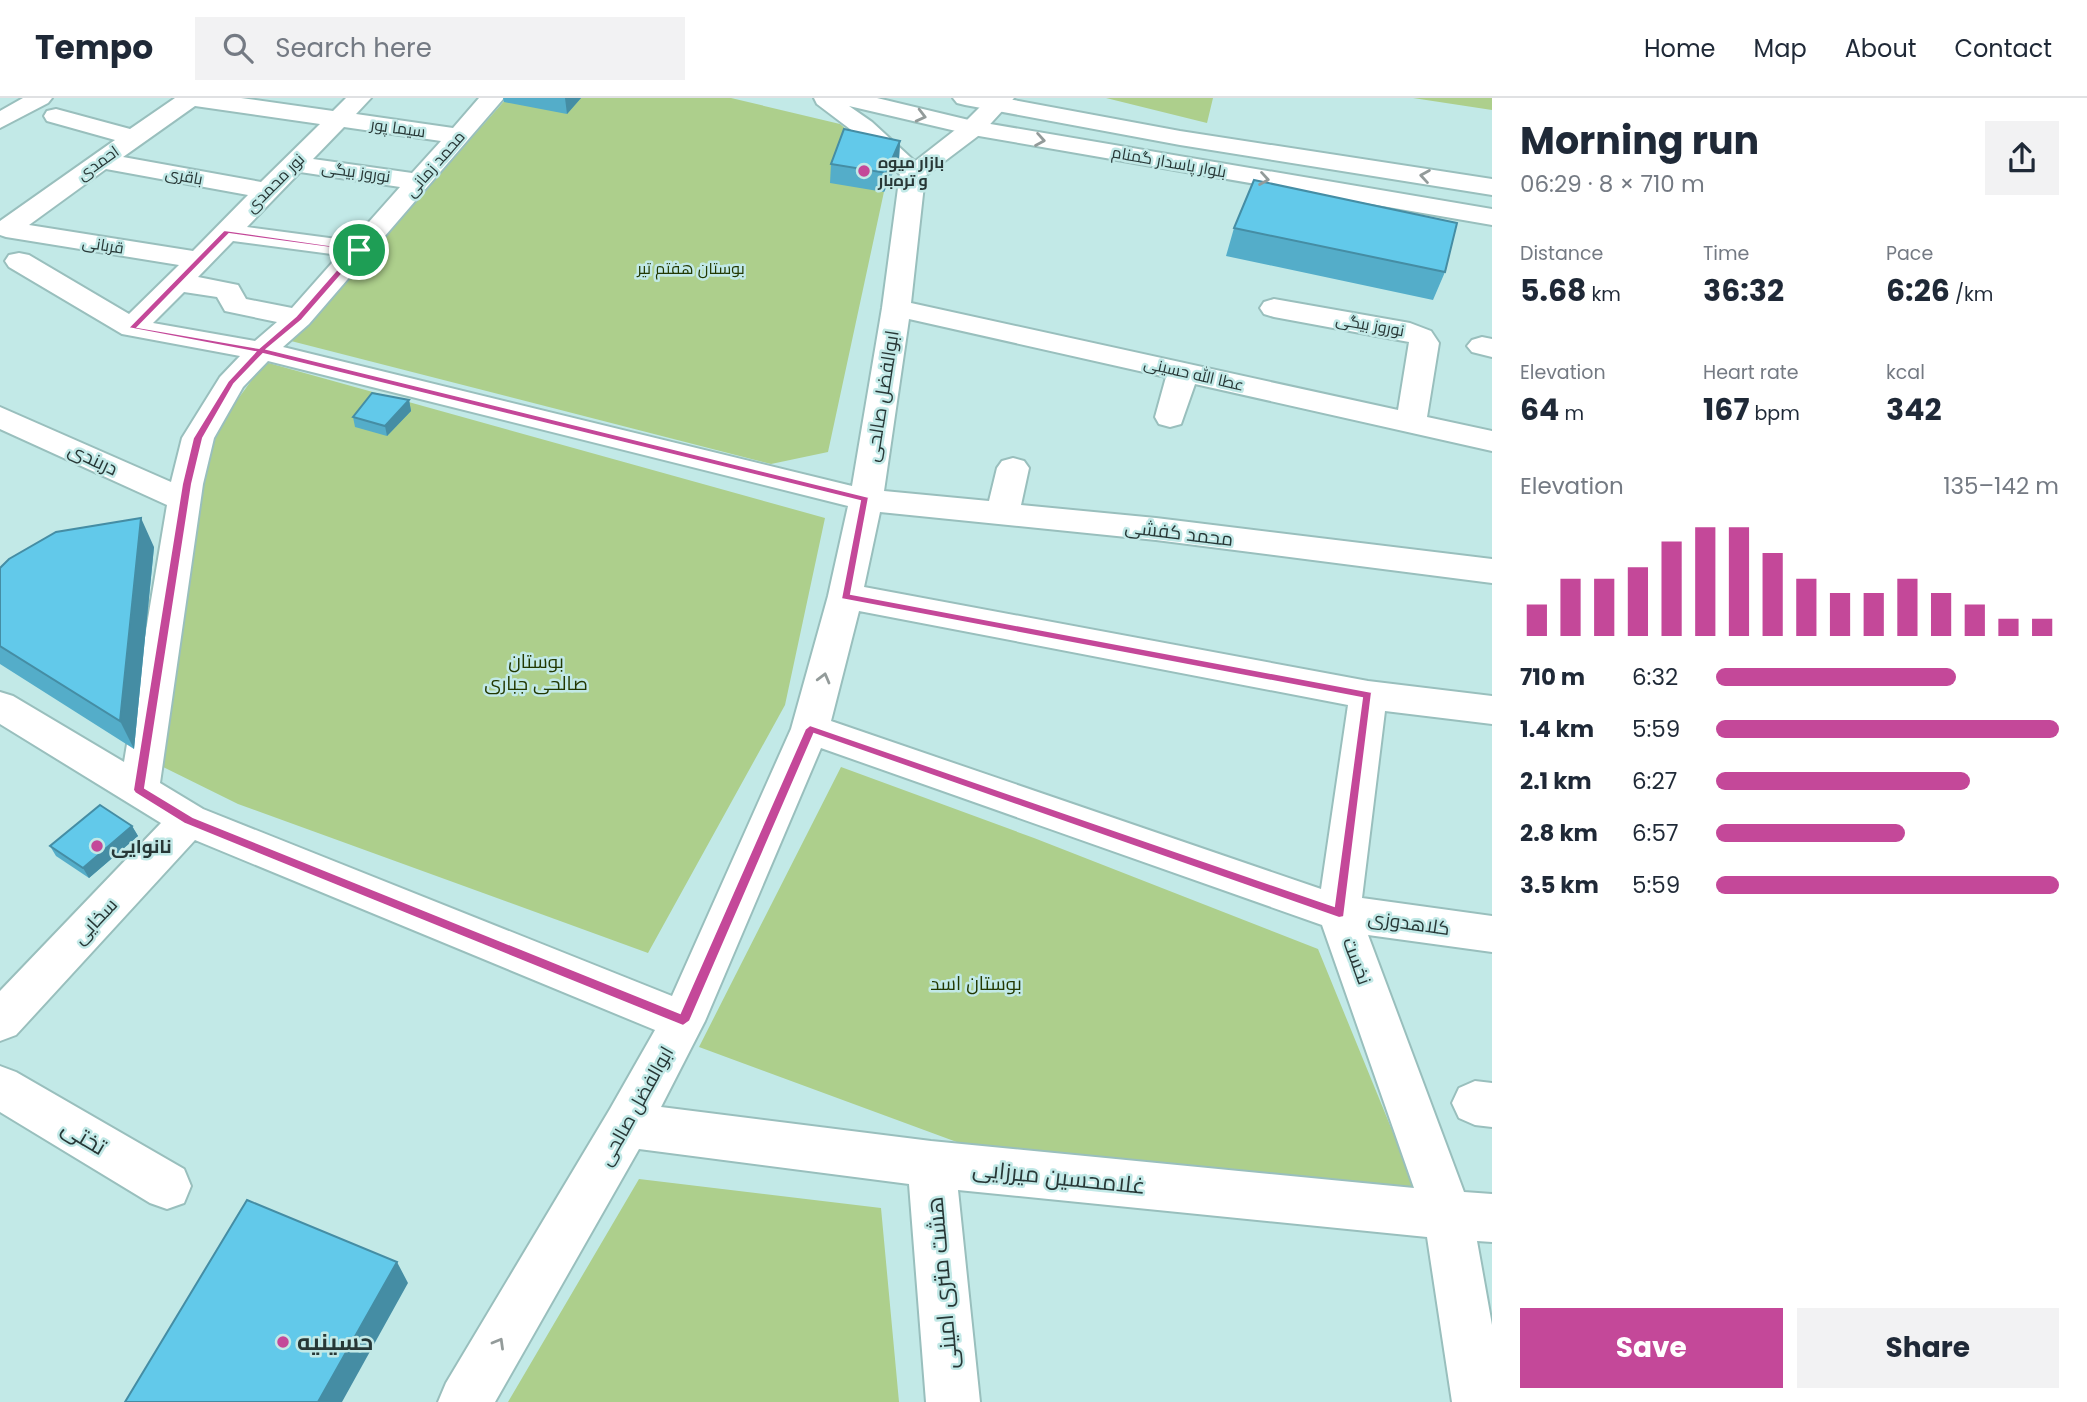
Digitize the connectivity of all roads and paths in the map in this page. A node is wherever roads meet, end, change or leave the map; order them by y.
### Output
1 (190, 98) edge
2 (359, 98) edge
3 (492, 98) edge
4 (823, 98) edge
5 (965, 98) edge
6 (1084, 98) edge
7 (867, 100) edge
8 (999, 101) edge
9 (48, 107) edge
10 (263, 109) junction
11 (337, 120) junction
12 (0, 121) edge
13 (237, 128) dead end
14 (973, 128) junction
15 (459, 136) junction
16 (134, 138) junction
17 (1180, 138) junction
18 (102, 160) junction
19 (294, 164) junction
20 (1205, 169) junction
21 (913, 173) junction
22 (418, 182) junction
23 (1492, 187) edge
24 (267, 191) junction
25 (1492, 217) edge
26 (3, 228) edge
27 (227, 232) junction
28 (359, 250) junction
29 (199, 260) junction
30 (9, 266) edge
31 (177, 282) junction
32 (896, 308) junction
33 (1274, 308) dead end
34 (299, 318) junction
35 (132, 328) junction
36 (261, 351) junction
37 (1182, 372) junction
38 (0, 417) edge
39 (1170, 417) dead end
40 (1411, 423) junction
41 (1492, 441) edge
42 (1013, 468) dead end
43 (866, 500) junction
44 (186, 501) junction
45 (1002, 514) junction
46 (1492, 571) edge
47 (845, 596) junction
48 (1368, 695) junction
49 (0, 706) edge
50 (1492, 710) edge
51 (810, 729) junction
52 (139, 790) junction
53 (189, 820) junction
54 (1339, 913) junction
55 (1492, 934) edge
56 (0, 1021) edge
57 (683, 1021) junction
58 (0, 1087) edge
59 (627, 1125) junction
60 (931, 1164) junction
61 (167, 1186) dead end
62 (1470, 1217) edge
63 (465, 1402) edge
64 (953, 1402) edge
65 (1479, 1402) edge

1 - 10 street, سیما پور
1 - 16 street, احمدی
2 - 11 street, نور محمدی
3 - 15 street, محمد زمانی
4 - 21 street
5 - 8 street, بلوار پاسدار گمنام
6 - 17 street
7 -> 14 street, بلوار پاسدار گمنام
8 - 14 street
8 - 17 street, بلوار پاسدار گمنام
9 - 12 street
9 - 16 street
10 - 11 street, سیما پور
10 - 13 street
11 - 15 street, سیما پور
11 - 19 street, نور محمدی
14 -> 20 street, بلوار پاسدار گمنام
14 - 21 street
15 - 22 street, محمد زمانی
16 - 18 street, احمدی
17 - 20 street
23 -> 17 street, بلوار پاسدار گمنام
18 - 24 street, باقری
18 - 26 street, احمدی
19 - 22 street, نوروز بیگی
19 - 24 street, نور محمدی
20 -> 25 street, بلوار پاسدار گمنام
21 - 32 street, ابوالفضل صالحی
22 - 28 street, محمد زمانی
24 - 27 street, نور محمدی
26 - 29 street, قربانی
26 - 30 street
27 - 28 street
27 - 29 street, نور محمدی
28 - 34 street, محمد زمانی
29 - 31 street, نور محمدی
30 - 35 street
31 - 34 street
31 - 35 street, نور محمدی
32 - 37 street, عطا الله حسینی
32 - 43 street, ابوالفضل صالحی
33 - 40 street, نوروز بیگی
34 - 36 street, محمد زمانی
35 - 36 street, محمد کفشی
36 - 43 street, محمد کفشی
36 - 44 street, محمد زمانی
37 - 39 street
37 - 40 street, عطا الله حسینی
38 - 44 street, دربندی
40 - 41 street, عطا الله حسینی
42 - 45 street
43 - 45 street, محمد کفشی
43 - 47 street, ابوالفضل صالحی
44 - 52 street, محمد زمانی
45 - 46 street, محمد کفشی
47 - 48 street
51 -> 47 street, ابوالفضل صالحی
48 - 50 street
48 - 54 street, نخست
49 - 52 street
51 - 54 street, کلاهدوزی
51 - 57 street, ابوالفضل صالحی
52 - 53 street
53 - 56 street, سخایی
53 - 57 street
54 - 55 street, کلاهدوزی
54 - 62 street, نخست
57 - 59 street, ابوالفضل صالحی
58 - 61 street, تختی
59 - 60 street, غلامحسین میرزایی
63 -> 59 street, ابوالفضل صالحی
60 - 62 street, غلامحسین میرزایی
60 - 64 street, هشت متری امینی
62 - 65 street, نخست

